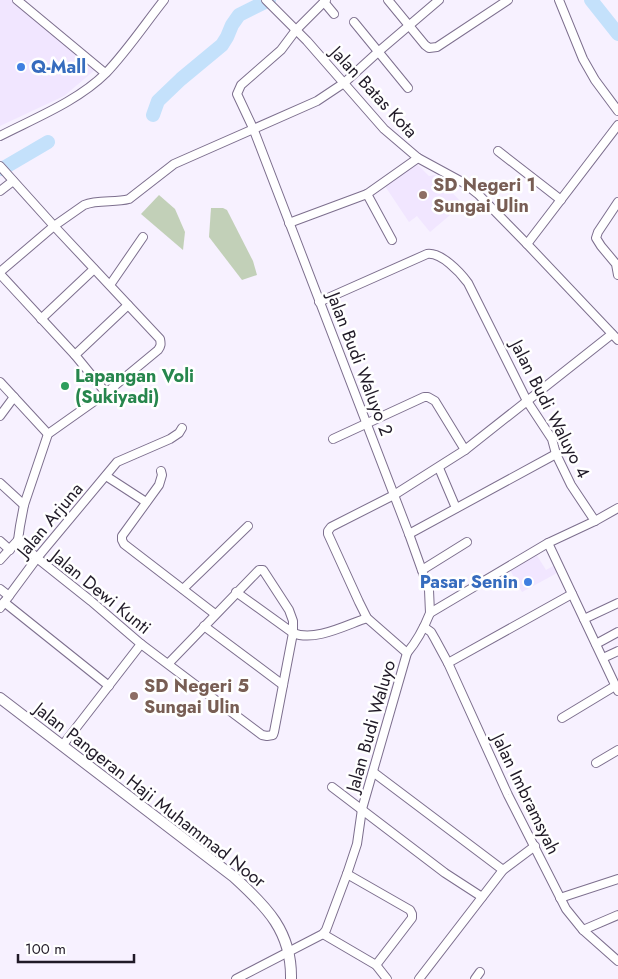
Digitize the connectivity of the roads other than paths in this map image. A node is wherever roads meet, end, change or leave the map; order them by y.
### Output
1 (17, 0) edge
2 (164, 0) edge
3 (388, 0) edge
4 (439, 0) edge
5 (508, 0) edge
6 (559, 0) edge
7 (325, 1) edge
8 (268, 2) edge
9 (334, 14) dead end
10 (354, 22) dead end
11 (409, 25) junction
12 (296, 30) junction
13 (378, 52) junction
14 (105, 73) junction
15 (344, 83) junction
16 (408, 88) dead end
17 (618, 111) edge
18 (618, 125) edge
19 (253, 128) junction
20 (0, 136) edge
21 (498, 152) dead end
22 (418, 158) junction
23 (0, 166) edge
24 (13, 181) junction
25 (0, 191) edge
26 (367, 194) junction
27 (561, 200) junction
28 (618, 202) edge
29 (289, 223) junction
30 (54, 226) junction
31 (143, 236) dead end
32 (392, 240) dead end
33 (527, 244) junction
34 (617, 263) edge
35 (94, 269) junction
36 (0, 273) edge
37 (618, 275) edge
38 (110, 285) junction
39 (319, 302) junction
40 (128, 305) junction
41 (41, 319) junction
42 (616, 336) edge
43 (75, 355) junction
44 (0, 382) edge
45 (106, 393) junction
46 (14, 397) junction
47 (527, 401) junction
48 (0, 416) edge
49 (366, 423) junction
50 (182, 428) dead end
51 (48, 434) junction
52 (333, 439) dead end
53 (465, 450) junction
54 (556, 454) junction
55 (439, 468) junction
56 (161, 471) dead end
57 (106, 476) junction
58 (0, 483) edge
59 (394, 495) junction
60 (146, 502) junction
61 (24, 505) junction
62 (456, 508) junction
63 (618, 508) edge
64 (595, 521) junction
65 (248, 526) dead end
66 (409, 534) junction
67 (18, 540) junction
68 (0, 541) edge
69 (467, 542) dead end
70 (548, 543) junction
71 (10, 550) junction
72 (37, 558) junction
73 (0, 560) edge
74 (422, 570) junction
75 (0, 589) edge
76 (183, 589) junction
77 (236, 592) junction
78 (572, 594) junction
79 (4, 602) edge
80 (618, 603) edge
81 (430, 612) junction
82 (215, 614) junction
83 (367, 618) junction
84 (584, 619) junction
85 (204, 626) junction
86 (424, 627) junction
87 (618, 632) edge
88 (293, 633) junction
89 (141, 644) junction
90 (596, 644) junction
91 (618, 650) edge
92 (407, 653) junction
93 (603, 658) junction
94 (448, 663) junction
95 (168, 664) junction
96 (283, 685) junction
97 (109, 686) junction
98 (617, 688) edge
99 (0, 698) edge
100 (562, 718) dead end
101 (62, 746) junction
102 (618, 750) edge
103 (596, 763) dead end
104 (373, 772) junction
105 (332, 787) dead end
106 (362, 809) junction
107 (535, 846) junction
108 (503, 870) junction
109 (348, 874) junction
110 (618, 879) edge
111 (482, 898) junction
112 (560, 898) junction
113 (618, 915) edge
114 (583, 930) junction
115 (323, 934) junction
116 (289, 951) junction
117 (618, 961) edge
118 (376, 965) junction
119 (480, 972) dead end
120 (236, 979) edge
121 (291, 979) edge
122 (387, 979) edge
123 (419, 979) edge
124 (475, 979) edge

1 - 14 street
2 - 14 street
3 - 11 street
4 - 11 street
5 - 11 street
6 - 17 street
7 - 9 street
7 - 12 street
8 - 12 street, Jalan Batas Kota
10 - 13 street
11 - 13 street
12 - 15 street, Jalan Batas Kota
12 - 19 street, Jalan Budi Waluyo 2
13 - 15 street
13 - 16 street
14 - 20 street
15 - 19 street
15 - 22 street, Jalan Batas Kota
18 - 27 street
19 - 29 street, Jalan Budi Waluyo 2
19 - 30 street
21 - 27 street
22 - 26 street
22 - 33 street, Jalan Batas Kota
23 - 24 street
24 - 25 street
24 - 30 street
26 - 29 street
26 - 32 street
27 - 33 street
28 - 34 street
29 - 39 street, Jalan Budi Waluyo 2
30 - 35 street
30 - 36 street
31 - 38 street
33 - 42 street, Jalan Batas Kota
34 - 37 street
35 - 38 street
35 - 41 street
36 - 41 street
38 - 40 street
39 - 47 street, Jalan Budi Waluyo 4
39 - 49 street, Jalan Budi Waluyo 2
40 - 43 street
40 - 45 street
41 - 43 street
42 - 47 street
43 - 45 street
44 - 46 street
45 - 51 street
46 - 48 street
46 - 51 street
47 - 53 street
47 - 54 street, Jalan Budi Waluyo 4
49 - 52 street
49 - 53 street
49 - 59 street, Jalan Budi Waluyo 2
50 - 57 street, Jalan Arjuna
51 - 61 street
53 - 55 street
54 - 62 street
54 - 64 street, Jalan Budi Waluyo 4
55 - 59 street
55 - 62 street
56 - 60 street
57 - 60 street
57 - 72 street, Jalan Arjuna
58 - 61 street
59 - 66 street, Jalan Budi Waluyo 2
59 - 83 street
60 - 76 street
61 - 67 street
62 - 66 street
63 - 64 street
64 - 70 street
65 - 76 street
66 - 74 street, Jalan Budi Waluyo 2
67 - 71 street
67 - 72 street, Jalan Dewi Kunti
68 - 71 street
69 - 74 street
70 - 78 street
70 - 81 street
71 - 73 street
72 - 79 street, Jalan Arjuna
72 - 89 street, Jalan Dewi Kunti
74 - 81 street, Jalan Budi Waluyo 2
75 - 79 street
76 - 82 street
77 - 82 street
77 - 88 street
77 - 88 street
78 - 84 street
78 - 94 street
79 - 97 street
80 - 84 street
81 - 86 street, Jalan Budi Waluyo
82 - 85 street
83 - 88 street
83 - 92 street
84 - 90 street
85 - 95 street
85 - 96 street
86 - 92 street, Jalan Budi Waluyo
86 - 94 street, Jalan Imbramsyah
87 - 90 street
88 - 96 street
89 - 95 street, Jalan Dewi Kunti
89 - 97 street
90 - 93 street
91 - 93 street
92 - 104 street, Jalan Budi Waluyo
93 - 98 street
94 - 107 street, Jalan Imbramsyah
95 - 96 street, Jalan Dewi Kunti
97 - 101 street
98 - 100 street
99 - 101 main road, Jalan Pangeran Haji Muhammad Noor
101 - 116 main road, Jalan Pangeran Haji Muhammad Noor
102 - 103 street
104 - 106 street, Jalan Budi Waluyo
104 - 108 street
105 - 106 street
106 - 109 street, Jalan Budi Waluyo
106 - 111 street
107 - 108 street
107 - 112 street, Jalan Imbramsyah
108 - 111 street
109 - 115 street, Jalan Budi Waluyo
109 - 118 street
110 - 112 street
111 - 123 street
112 - 114 street, Jalan Imbramsyah
113 - 114 street
114 - 117 street, Jalan Imbramsyah
115 - 116 street
115 - 118 street
116 - 120 street
116 - 121 main road, Jalan Pangeran Haji Muhammad Noor
118 - 122 street
119 - 124 street

